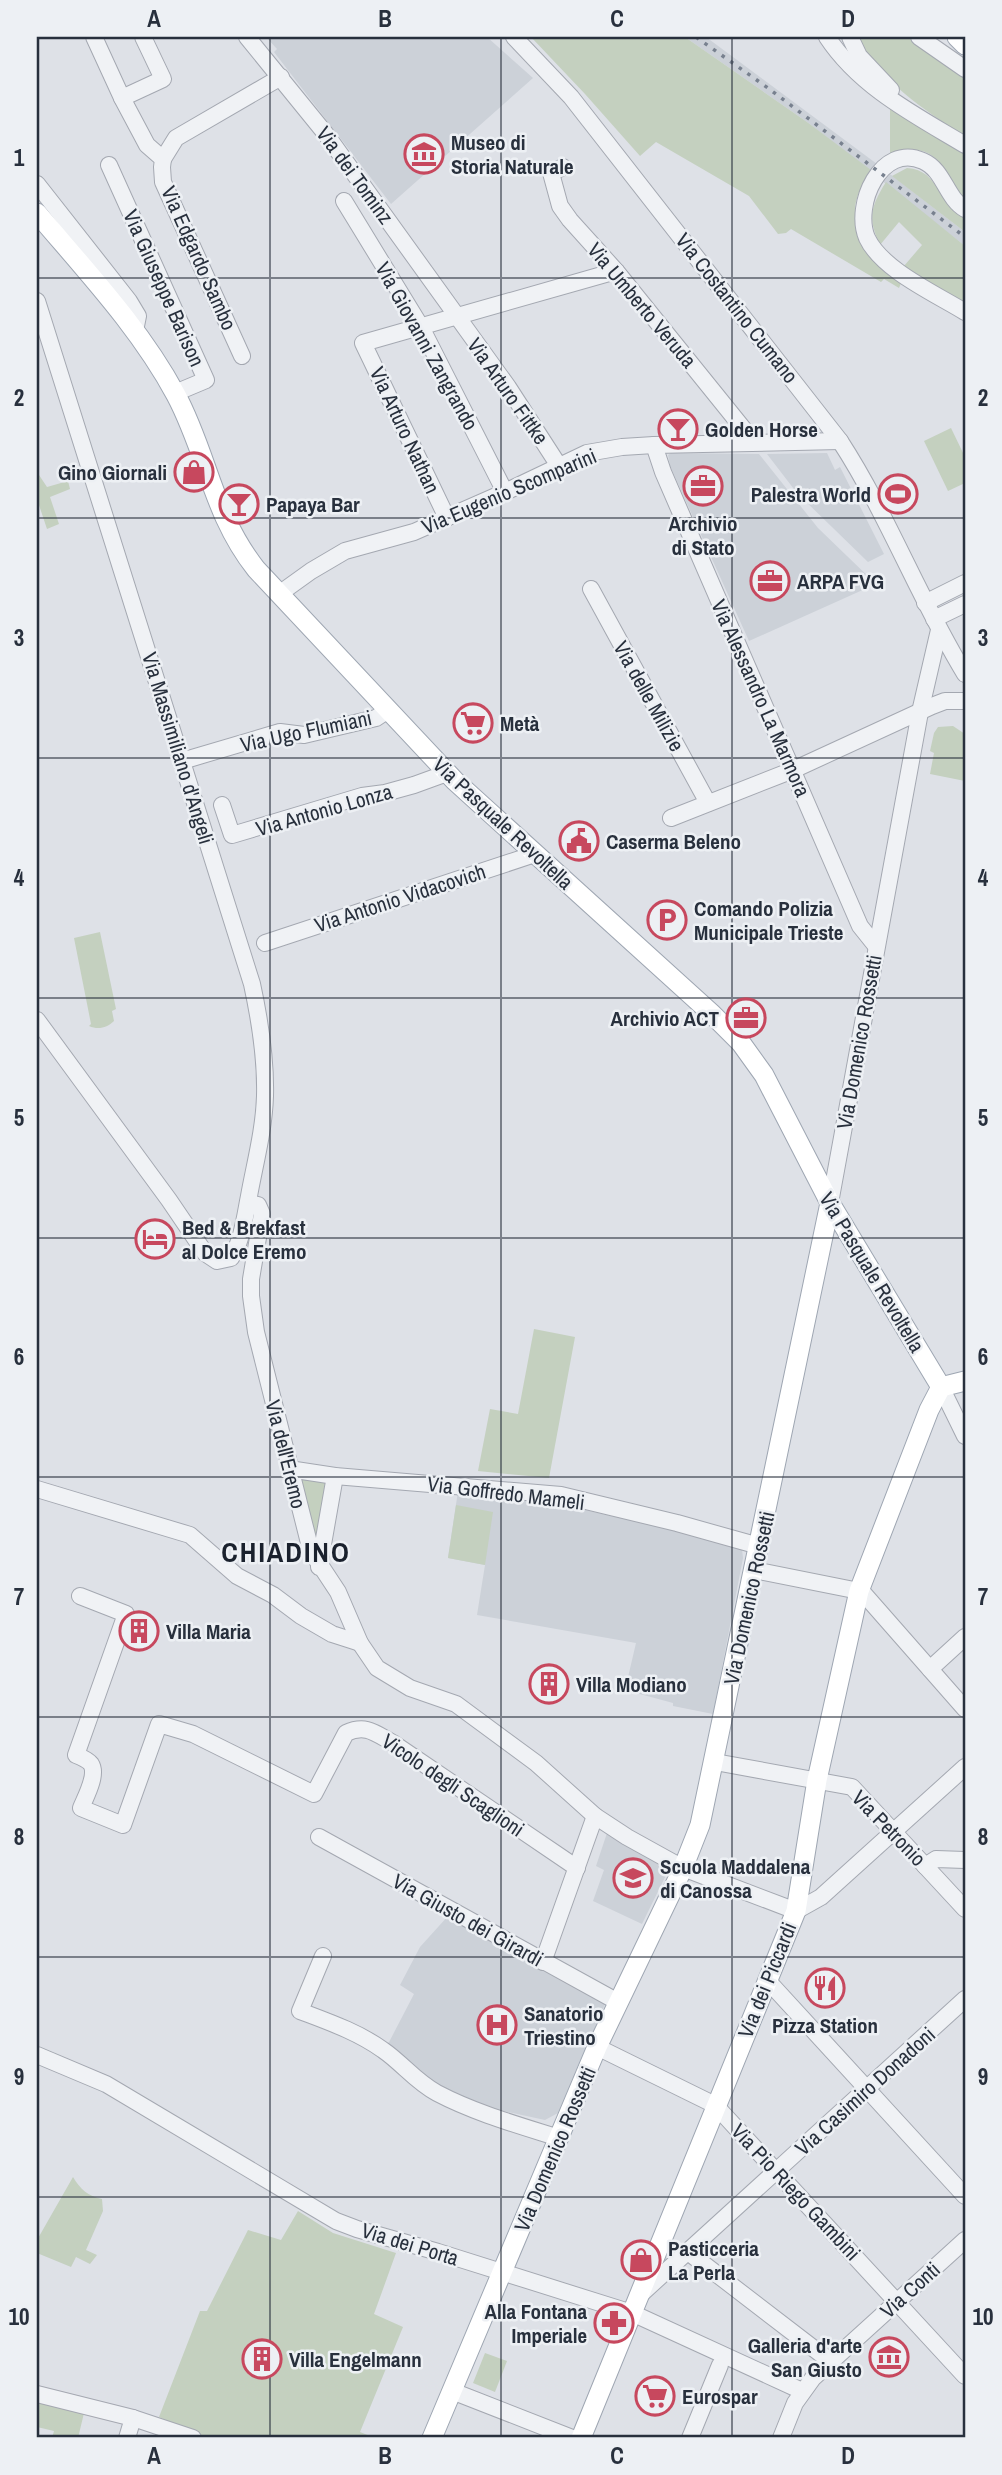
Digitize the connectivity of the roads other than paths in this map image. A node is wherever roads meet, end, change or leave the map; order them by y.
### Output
1 (94, 37) edge
2 (143, 37) edge
3 (247, 37) edge
4 (514, 37) edge
5 (827, 37) edge
6 (850, 37) edge
7 (919, 37) edge
8 (957, 37) edge
9 (965, 45) edge
10 (965, 69) edge
11 (281, 77) junction
12 (122, 98) junction
13 (930, 123) junction
14 (965, 145) edge
15 (163, 159) junction
16 (109, 164) dead end
17 (563, 167) dead end
18 (37, 184) edge
19 (344, 201) dead end
20 (965, 209) edge
21 (37, 213) edge
22 (616, 271) junction
23 (37, 301) edge
24 (965, 312) edge
25 (40, 317) edge
26 (456, 317) junction
27 (421, 327) junction
28 (135, 331) junction
29 (243, 356) dead end
30 (175, 393) junction
31 (840, 440) junction
32 (754, 442) junction
33 (654, 445) junction
34 (559, 466) junction
35 (505, 492) junction
36 (447, 518) junction
37 (965, 583) edge
38 (591, 589) dead end
39 (279, 594) junction
40 (925, 603) junction
41 (965, 604) edge
42 (936, 624) junction
43 (965, 674) edge
44 (965, 701) edge
45 (388, 710) junction
46 (920, 712) junction
47 (182, 761) junction
48 (793, 770) junction
49 (447, 773) junction
50 (708, 803) junction
51 (222, 805) dead end
52 (671, 818) dead end
53 (535, 854) junction
54 (265, 943) dead end
55 (876, 946) junction
56 (37, 1020) edge
57 (248, 1203) junction
58 (830, 1203) junction
59 (860, 1252) junction
60 (818, 1260) junction
61 (965, 1381) edge
62 (941, 1387) junction
63 (965, 1436) edge
64 (289, 1469) junction
65 (335, 1476) junction
66 (37, 1489) edge
67 (759, 1546) junction
68 (319, 1567) junction
69 (754, 1570) junction
70 (859, 1591) junction
71 (80, 1596) dead end
72 (965, 1637) edge
73 (360, 1643) junction
74 (930, 1669) junction
75 (965, 1709) edge
76 (715, 1762) junction
77 (965, 1767) edge
78 (817, 1780) junction
79 (595, 1816) junction
80 (894, 1831) junction
81 (319, 1837) dead end
82 (965, 1860) edge
83 (925, 1866) junction
84 (577, 1868) junction
85 (683, 1868) junction
86 (965, 1909) edge
87 (796, 1911) junction
88 (323, 1956) dead end
89 (543, 1962) junction
90 (768, 1980) junction
91 (965, 1999) edge
92 (618, 2002) junction
93 (597, 2047) junction
94 (37, 2055) edge
95 (867, 2089) junction
96 (715, 2105) junction
97 (559, 2138) junction
98 (776, 2171) junction
99 (965, 2196) edge
100 (965, 2240) edge
101 (688, 2252) junction
102 (503, 2273) junction
103 (897, 2302) junction
104 (636, 2304) junction
105 (830, 2361) junction
106 (717, 2362) junction
107 (965, 2376) edge
108 (452, 2391) junction
109 (802, 2391) junction
110 (37, 2395) edge
111 (133, 2418) junction
112 (127, 2438) edge
113 (193, 2438) edge
114 (432, 2438) edge
115 (572, 2438) edge
116 (581, 2438) edge
117 (690, 2438) edge
118 (781, 2438) edge

1 - 12 street, Via Edgardo Sambo
2 - 12 street
3 - 11 street, Via dei Tominz
4 - 31 street, Via Costantino Cumano
5 - 13 street
6 - 13 street
7 - 10 street
8 - 9 main road
11 - 15 street, Via Edgardo Sambo
11 - 26 street, Via dei Tominz
12 - 15 street, Via Edgardo Sambo
13 - 14 street
15 - 29 street, Via Edgardo Sambo
16 - 30 street, Via Giuseppe Barison
17 - 22 street, Via Umberto Veruda
18 - 28 street
19 - 27 street, Via Giovanni Zangrando
20 - 24 street
21 - 28 main road, Via Pasquale Revoltella
22 - 26 street
22 - 32 street, Via Umberto Veruda
23 - 25 street, Via Massimiliano d'Angeli
25 - 47 street, Via Massimiliano d'Angeli
26 - 27 street
26 - 34 street, Via Arturo Fittke
27 - 35 street, Via Giovanni Zangrando
27 - 36 street, Via Arturo Nathan
28 - 30 main road, Via Pasquale Revoltella
30 - 39 main road, Via Pasquale Revoltella
31 - 32 street, Via Eugenio Scomparini
31 - 40 street, Via Costantino Cumano
32 - 33 street, Via Eugenio Scomparini
33 - 34 street, Via Eugenio Scomparini
33 - 48 street, Via Alessandro La Marmora
34 - 35 street, Via Eugenio Scomparini
35 - 36 street, Via Eugenio Scomparini
36 - 39 street, Via Eugenio Scomparini
37 - 40 street
38 - 50 street, Via delle Milizie
39 - 45 main road, Via Pasquale Revoltella
40 - 42 street, Via Costantino Cumano
41 - 42 street
42 - 43 street, Via Costantino Cumano
42 - 46 street, Via Domenico Rossetti
44 - 46 street
45 - 47 street, Via Ugo Flumiani
45 - 49 main road, Via Pasquale Revoltella
46 - 48 street
46 - 55 street, Via Domenico Rossetti
47 - 57 street, Via Massimiliano d'Angeli
48 - 50 street
48 - 55 street, Via Alessandro La Marmora
49 - 51 street, Via Antonio Lonza
49 - 53 main road, Via Pasquale Revoltella
50 - 52 street
53 - 54 street, Via Antonio Vidacovich
53 - 58 main road, Via Pasquale Revoltella
55 - 58 street, Via Domenico Rossetti
56 - 57 street
57 - 64 street, Via dell'Eremo
58 - 59 main road, Via Pasquale Revoltella
58 - 60 main road, Via Domenico Rossetti
59 - 60 main road
59 - 62 main road, Via Pasquale Revoltella
60 - 67 main road, Via Domenico Rossetti
61 - 62 main road
62 - 63 street, Via Pasquale Revoltella
62 - 70 main road, Via dei Piccardi
64 - 65 street, Via Goffredo Mameli
64 - 68 street, Via dell'Eremo
65 - 67 street, Via Goffredo Mameli
65 - 68 street
66 - 73 street
67 - 69 main road, Via Domenico Rossetti
68 - 73 street, Via dell'Eremo
69 - 70 street
69 - 76 main road, Via Domenico Rossetti
70 - 74 street
70 - 78 main road, Via dei Piccardi
71 - 84 street, Vicolo degli Scaglioni
72 - 74 street
73 - 79 street, Via dell'Eremo
74 - 75 street
76 - 78 street, Via Petronio
76 - 85 main road, Via Domenico Rossetti
77 - 80 street
78 - 80 street, Via Petronio
78 - 87 main road, Via dei Piccardi
79 - 84 street
79 - 85 street, Via dell'Eremo
80 - 83 street, Via Petronio
80 - 87 street
81 - 89 street, Via Giusto dei Girardi
82 - 83 street
83 - 86 street, Via Petronio
84 - 89 street
85 - 87 street, Via dell'Eremo
85 - 92 main road, Via Domenico Rossetti
87 - 90 main road, Via dei Piccardi
88 - 97 street
89 - 92 street, Via Giusto dei Girardi
90 - 95 street
90 - 96 main road, Via dei Piccardi
91 - 95 street, Via Casimiro Donadoni
92 - 93 main road, Via Domenico Rossetti
93 - 96 street, Via Pio Riego Gambini
93 - 97 main road, Via Domenico Rossetti
94 - 102 street, Via dei Porta
95 - 98 street, Via Casimiro Donadoni
95 - 99 street
96 - 98 street, Via Pio Riego Gambini
96 - 104 main road, Via dei Piccardi
97 - 102 main road, Via Domenico Rossetti
98 - 101 street, Via Casimiro Donadoni
98 - 103 street, Via Pio Riego Gambini
100 - 103 street, Via Conti
101 - 104 street, Via Casimiro Donadoni
101 - 105 street
102 - 104 street, Via dei Porta
102 - 108 main road, Via Domenico Rossetti
103 - 105 street, Via Conti
103 - 107 street, Via Pio Riego Gambini
104 - 106 street, Via dei Porta
104 - 116 main road, Via dei Piccardi
105 - 109 street, Via Conti
106 - 109 street, Via dei Porta
106 - 117 street
108 - 114 main road, Via Domenico Rossetti
108 - 115 street
109 - 118 street, Via Conti
110 - 111 street
111 - 112 street
111 - 113 street

